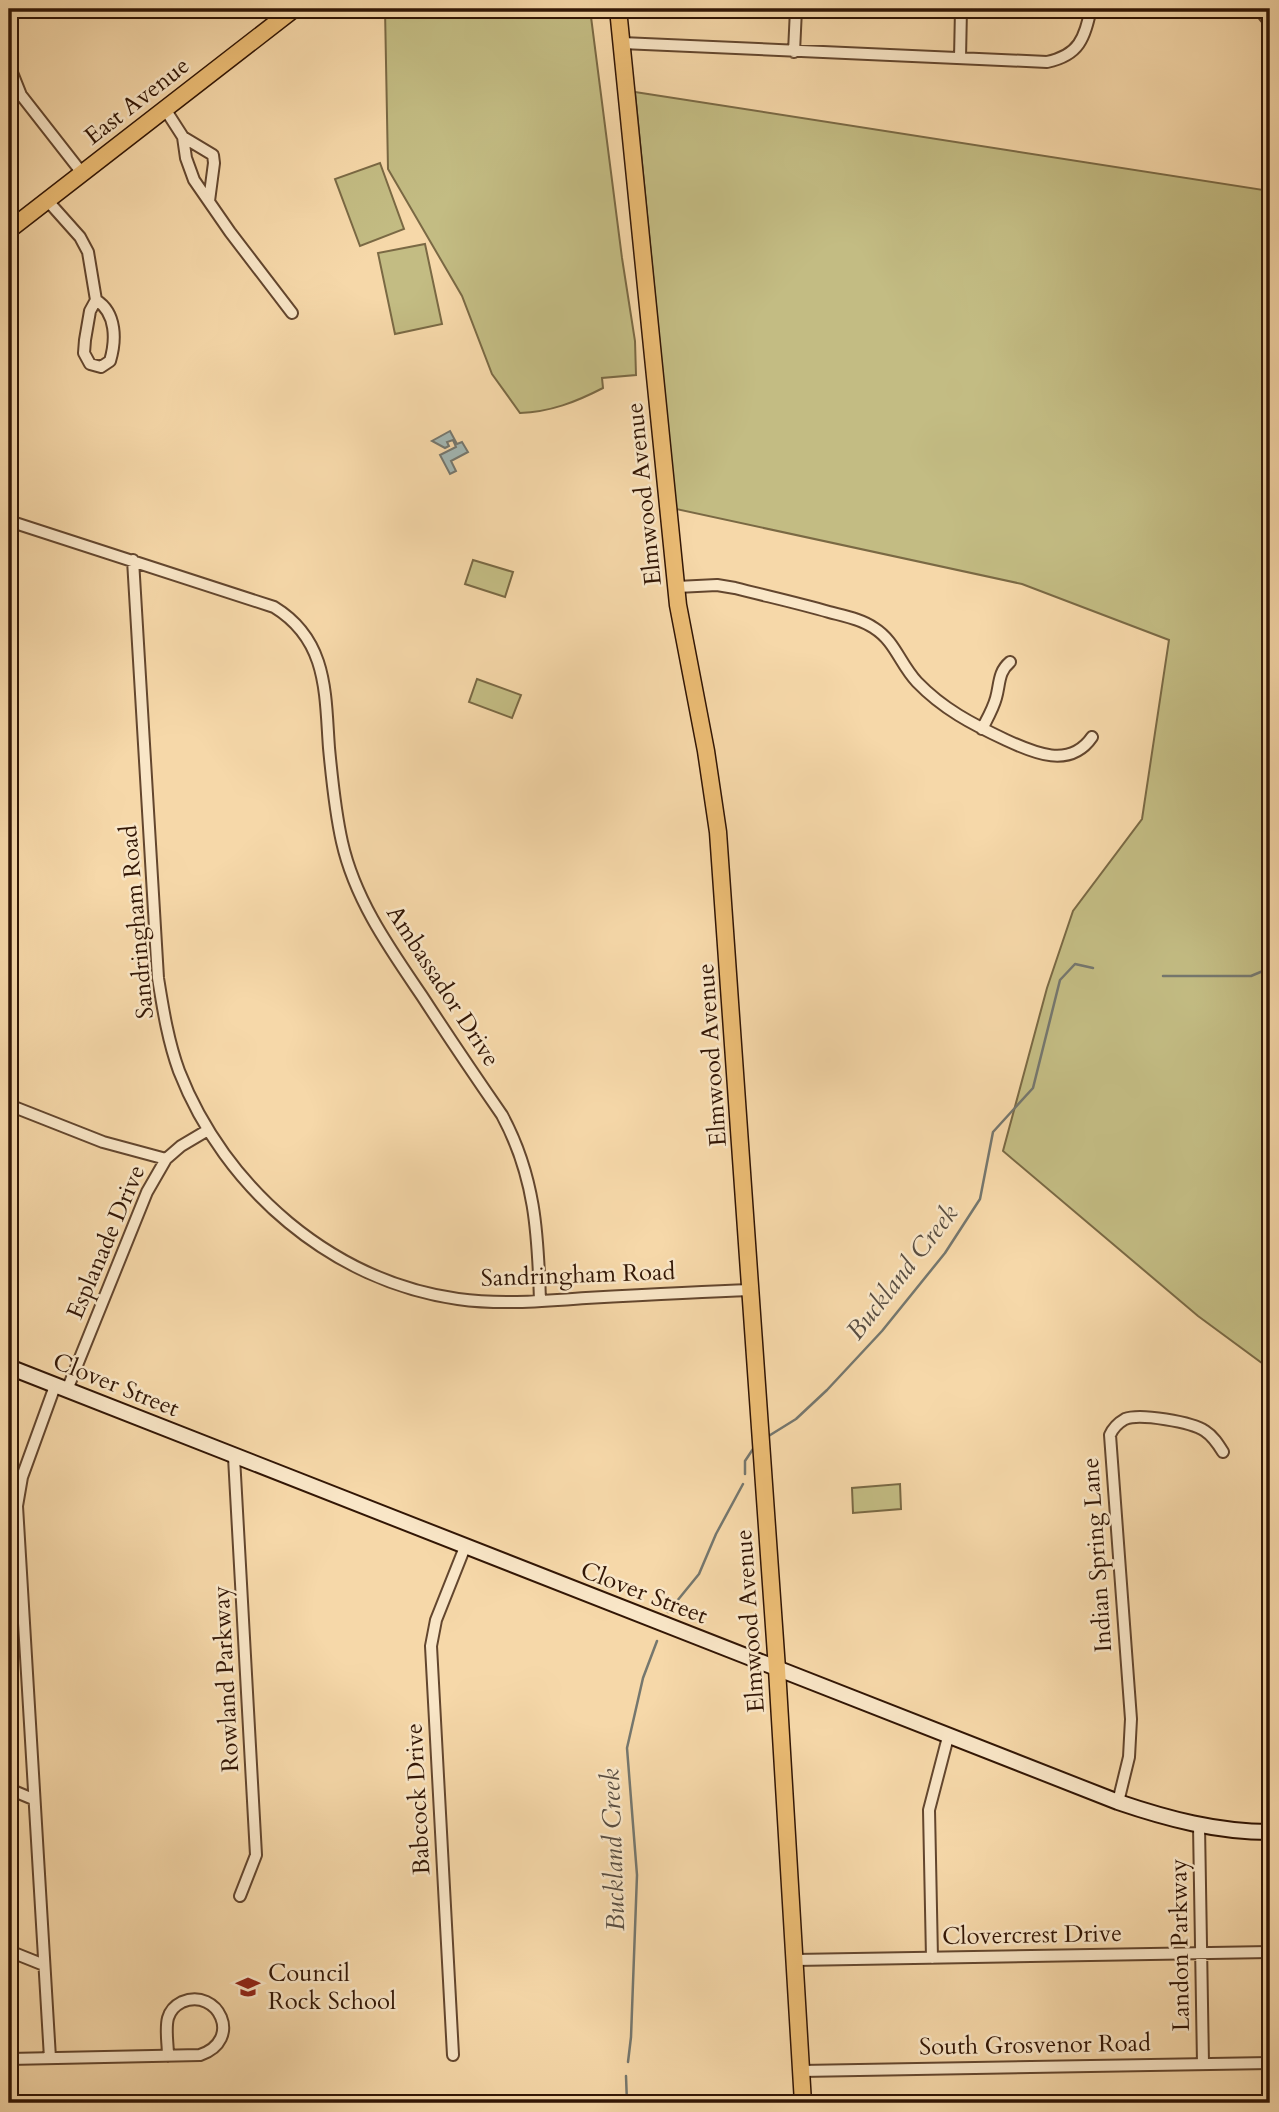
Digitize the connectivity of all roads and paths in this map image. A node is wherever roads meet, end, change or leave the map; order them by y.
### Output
1 (293, 9) edge
2 (618, 9) edge
3 (796, 9) edge
4 (961, 9) edge
5 (1091, 9) edge
6 (1259, 9) edge
7 (1270, 23) edge
8 (622, 43) junction
9 (794, 52) junction
10 (960, 58) junction
11 (9, 65) edge
12 (164, 109) junction
13 (183, 137) junction
14 (82, 173) junction
15 (47, 200) junction
16 (209, 201) junction
17 (9, 230) edge
18 (96, 300) junction
19 (292, 313) dead end
20 (9, 521) edge
21 (133, 560) junction
22 (677, 587) junction
23 (1010, 662) dead end
24 (982, 729) junction
25 (1092, 737) dead end
26 (9, 1105) edge
27 (208, 1130) junction
28 (166, 1159) junction
29 (751, 1290) junction
30 (540, 1301) junction
31 (9, 1367) edge
32 (61, 1388) junction
33 (1223, 1452) dead end
34 (234, 1457) junction
35 (465, 1547) junction
36 (777, 1669) junction
37 (948, 1737) junction
38 (9, 1789) edge
39 (33, 1799) junction
40 (1118, 1802) junction
41 (1199, 1826) junction
42 (1270, 1832) edge
43 (240, 1896) dead end
44 (9, 1951) edge
45 (1270, 1952) edge
46 (1201, 1953) junction
47 (932, 1958) junction
48 (795, 1960) junction
49 (44, 1965) junction
50 (453, 2055) dead end
51 (168, 2056) junction
52 (50, 2058) junction
53 (9, 2059) edge
54 (1203, 2063) junction
55 (1270, 2063) edge
56 (801, 2071) junction
57 (803, 2103) edge

1 - 12 main road, East Avenue
2 - 8 main road, Elmwood Avenue
3 - 9 street
4 - 10 street
5 - 10 street
6 - 7 street
8 - 9 street
8 - 22 main road, Elmwood Avenue
9 - 10 street
11 - 14 street
12 - 13 street
12 - 14 main road, East Avenue
13 - 16 street
13 - 16 street
14 - 15 main road, East Avenue
15 - 17 main road, East Avenue
15 - 18 street
16 - 19 street
18 - 18 street
20 - 21 street, Ambassador Drive
21 - 27 street, Sandringham Road
21 - 30 street, Ambassador Drive
22 - 24 street
22 - 29 main road, Elmwood Avenue
23 - 24 street
24 - 25 street
26 - 28 street
27 - 28 street, Esplanade Drive
27 - 30 street, Sandringham Road
28 - 32 street, Esplanade Drive
29 - 30 street, Sandringham Road
29 - 36 main road, Elmwood Avenue
31 - 32 main road, Clover Street
32 - 34 main road, Clover Street
32 - 39 street, Esplanade Drive
33 - 40 street, Indian Spring Lane
34 - 35 main road, Clover Street
34 - 43 street, Rowland Parkway
35 - 36 main road, Clover Street
35 - 50 street, Babcock Drive
36 - 37 main road, Clover Street
36 - 48 main road, Elmwood Avenue
37 - 40 main road, Clover Street
37 - 47 street
38 - 39 street
39 - 49 street, Esplanade Drive
40 - 41 main road, Clover Street
41 - 42 main road, Clover Street
41 - 46 street, Landon Parkway
44 - 49 street
45 - 46 street, Clovercrest Drive
46 - 47 street, Clovercrest Drive
46 - 54 street, Landon Parkway
47 - 48 street, Clovercrest Drive
48 - 56 main road, Elmwood Avenue
49 - 52 street, Esplanade Drive
51 - 51 street
51 - 52 street
52 - 53 street
54 - 55 street, South Grosvenor Road
54 - 56 street, South Grosvenor Road
56 - 57 main road, Elmwood Avenue

